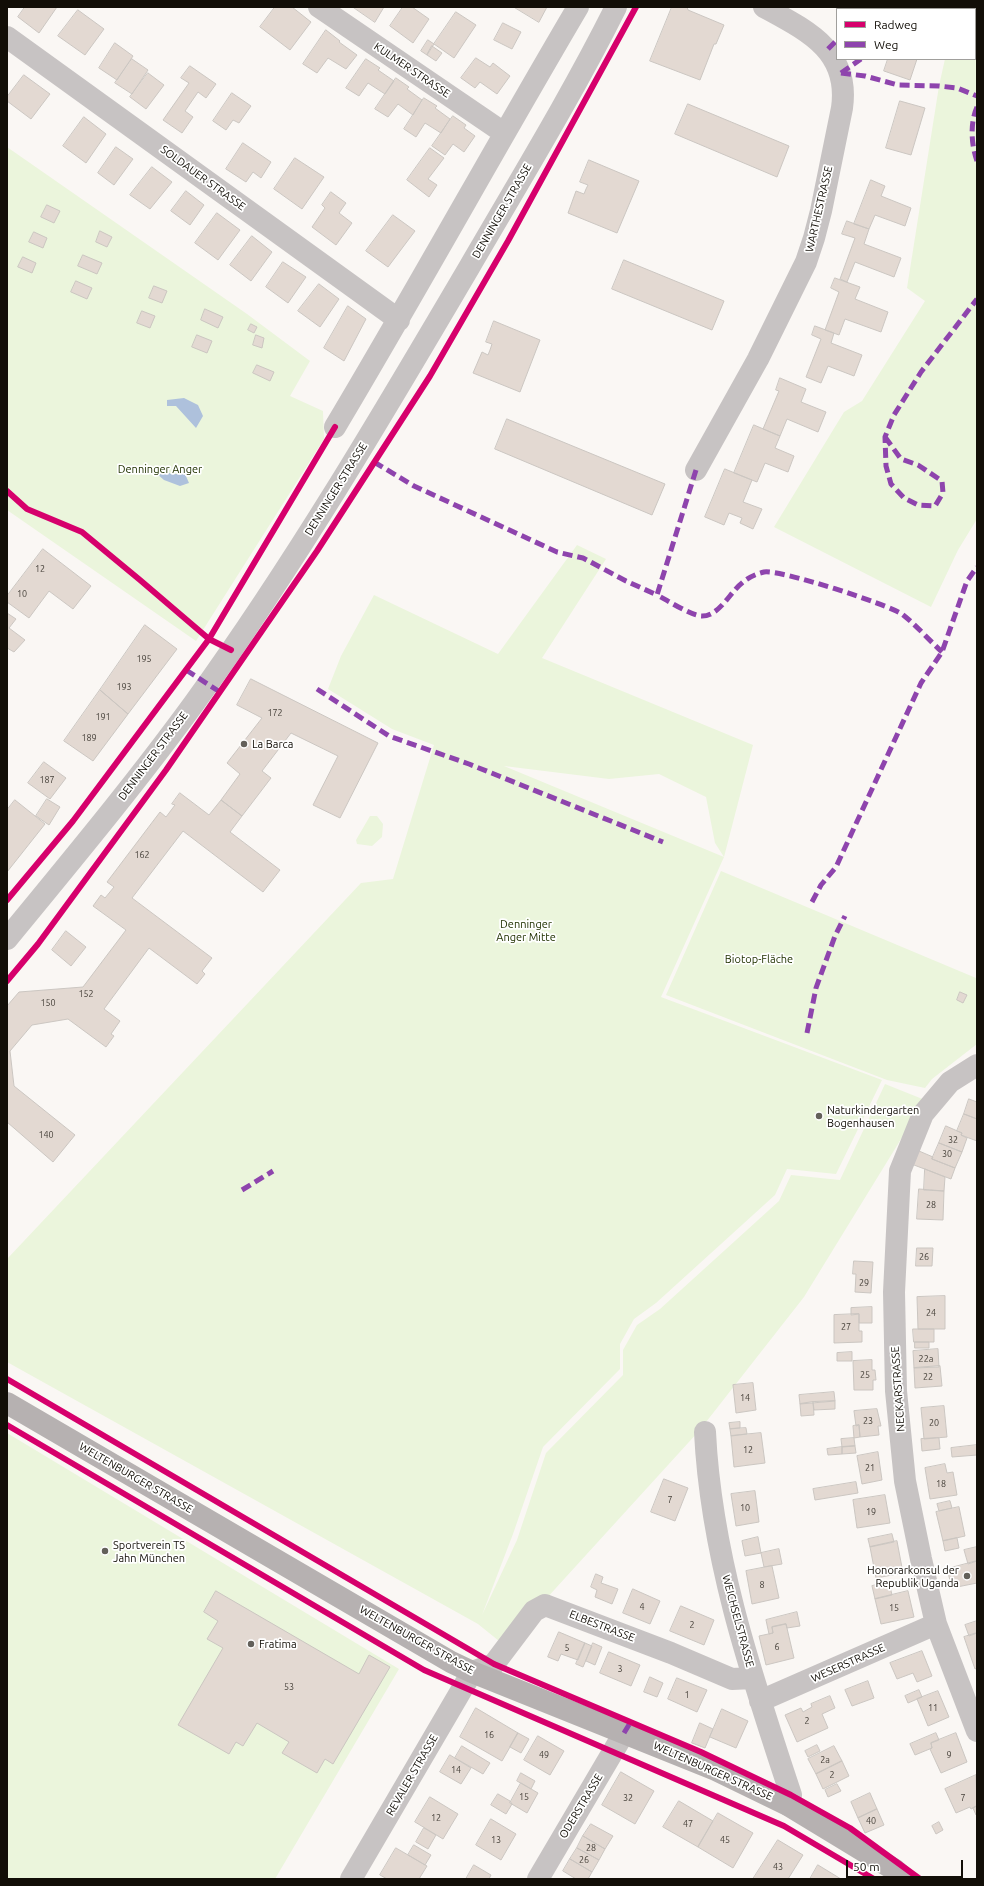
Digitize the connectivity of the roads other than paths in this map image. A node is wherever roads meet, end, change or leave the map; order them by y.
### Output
1 (320, 7) edge
2 (578, 7) edge
3 (616, 7) edge
4 (764, 7) edge
5 (7, 37) edge
6 (504, 133) junction
7 (399, 320) junction
8 (335, 427) dead end
9 (696, 470) dead end
10 (7, 939) edge
11 (977, 1065) edge
12 (7, 1402) edge
13 (705, 1432) dead end
14 (936, 1624) junction
15 (472, 1672) junction
16 (753, 1678) junction
17 (760, 1702) junction
18 (977, 1731) edge
19 (624, 1733) junction
20 (788, 1805) junction
21 (539, 1878) edge
22 (351, 1879) edge
23 (906, 1879) edge

1 - 6 street, KULMER STRASSE
2 - 6 street
3 - 10 street, DENNINGER STRASSE
4 - 9 street, WARTHESTRASSE
5 - 7 street, SOLDAUER STRASSE
6 - 7 street
7 - 8 street
11 - 14 street, NECKARSTRASSE
12 - 15 main road, WELTENBURGER STRASSE
13 - 16 street, WEICHSELSTRASSE
14 - 17 street, WESERSTRASSE
14 - 18 street, NECKARSTRASSE
15 - 16 street, ELBESTRASSE
15 - 19 main road, WELTENBURGER STRASSE
15 - 22 street, REVALER STRASSE
16 - 17 street, WEICHSELSTRASSE
17 - 20 street, WEICHSELSTRASSE
19 - 20 main road, WELTENBURGER STRASSE
19 - 21 street, ODERSTRASSE
20 - 23 main road, WELTENBURGER STRASSE

